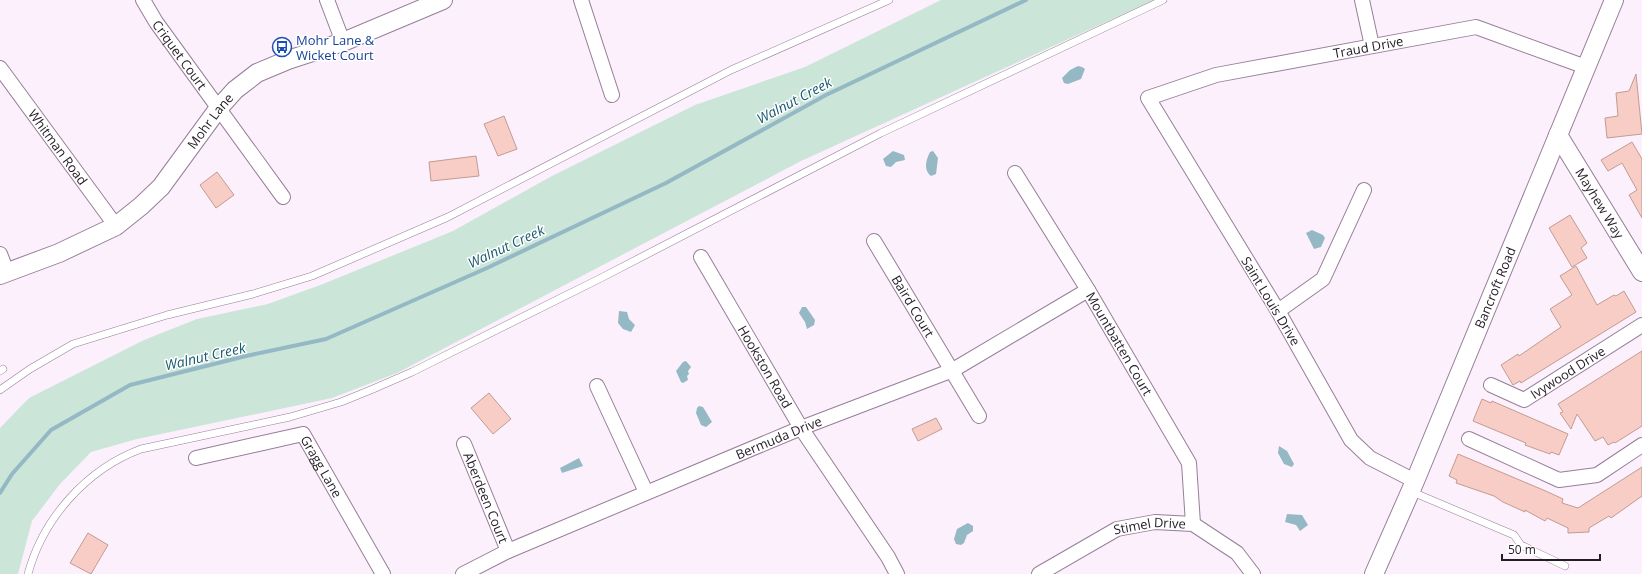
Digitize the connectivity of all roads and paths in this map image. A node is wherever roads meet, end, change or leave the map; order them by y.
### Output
1 (143, 0) edge
2 (328, 0) edge
3 (443, 0) edge
4 (581, 0) edge
5 (889, 0) edge
6 (1163, 0) edge
7 (1362, 0) edge
8 (1614, 0) edge
9 (343, 42) junction
10 (1372, 46) junction
11 (1586, 67) junction
12 (0, 68) edge
13 (612, 95) dead end
14 (1148, 98) joint
15 (218, 109) junction
16 (1558, 135) junction
17 (1015, 173) dead end
18 (1364, 190) dead end
19 (283, 197) dead end
20 (116, 226) junction
21 (874, 241) dead end
22 (0, 254) edge
23 (701, 258) dead end
24 (1642, 272) edge
25 (4, 274) edge
26 (1088, 290) junction
27 (1278, 311) junction
28 (1642, 325) edge
29 (953, 370) junction
30 (1491, 385) dead end
31 (597, 386) dead end
32 (0, 390) edge
33 (979, 416) dead end
34 (801, 428) junction
35 (1469, 439) dead end
36 (464, 444) dead end
37 (1642, 445) edge
38 (196, 458) dead end
39 (1413, 486) junction
40 (646, 492) junction
41 (1193, 524) junction
42 (508, 551) junction
43 (1565, 566) dead end
44 (28, 574) edge
45 (383, 574) edge
46 (463, 574) edge
47 (897, 574) edge
48 (1039, 574) edge
49 (1253, 574) edge
50 (1374, 574) edge

1 - 15 street, Criquet Court
2 - 9 street
3 - 9 street, Mohr Lane
4 - 13 street
5 - 32 lane
6 - 44 lane
7 - 10 street
8 - 11 street, Bancroft Road
9 - 15 street, Mohr Lane
10 - 11 street, Traud Drive
10 - 14 street, Traud Drive
11 - 16 street, Bancroft Road
12 - 20 street, Whitman Road
14 - 27 street, Saint Louis Drive
15 - 19 street, Criquet Court
15 - 20 street, Mohr Lane
16 - 24 street, Mayhew Way
16 - 39 street, Bancroft Road
17 - 26 street, Mountbatten Court
18 - 27 street
20 - 25 street, Mohr Lane
21 - 29 street, Baird Court
22 - 25 street
23 - 34 street, Hookston Road
26 - 29 street, Bermuda Drive
26 - 41 street, Mountbatten Court
27 - 39 street, Saint Louis Drive
28 - 30 street, Ivywood Drive
29 - 33 street, Baird Court
29 - 34 street, Bermuda Drive
31 - 40 street
34 - 40 street, Bermuda Drive
34 - 47 street, Hookston Road
35 - 37 street
36 - 42 street, Aberdeen Court
38 - 45 street, Gragg Lane
39 - 43 lane
39 - 50 street, Bancroft Road
40 - 42 street, Bermuda Drive
41 - 48 street, Stimel Drive
41 - 49 street, Stimel Drive
42 - 46 street, Bermuda Drive

